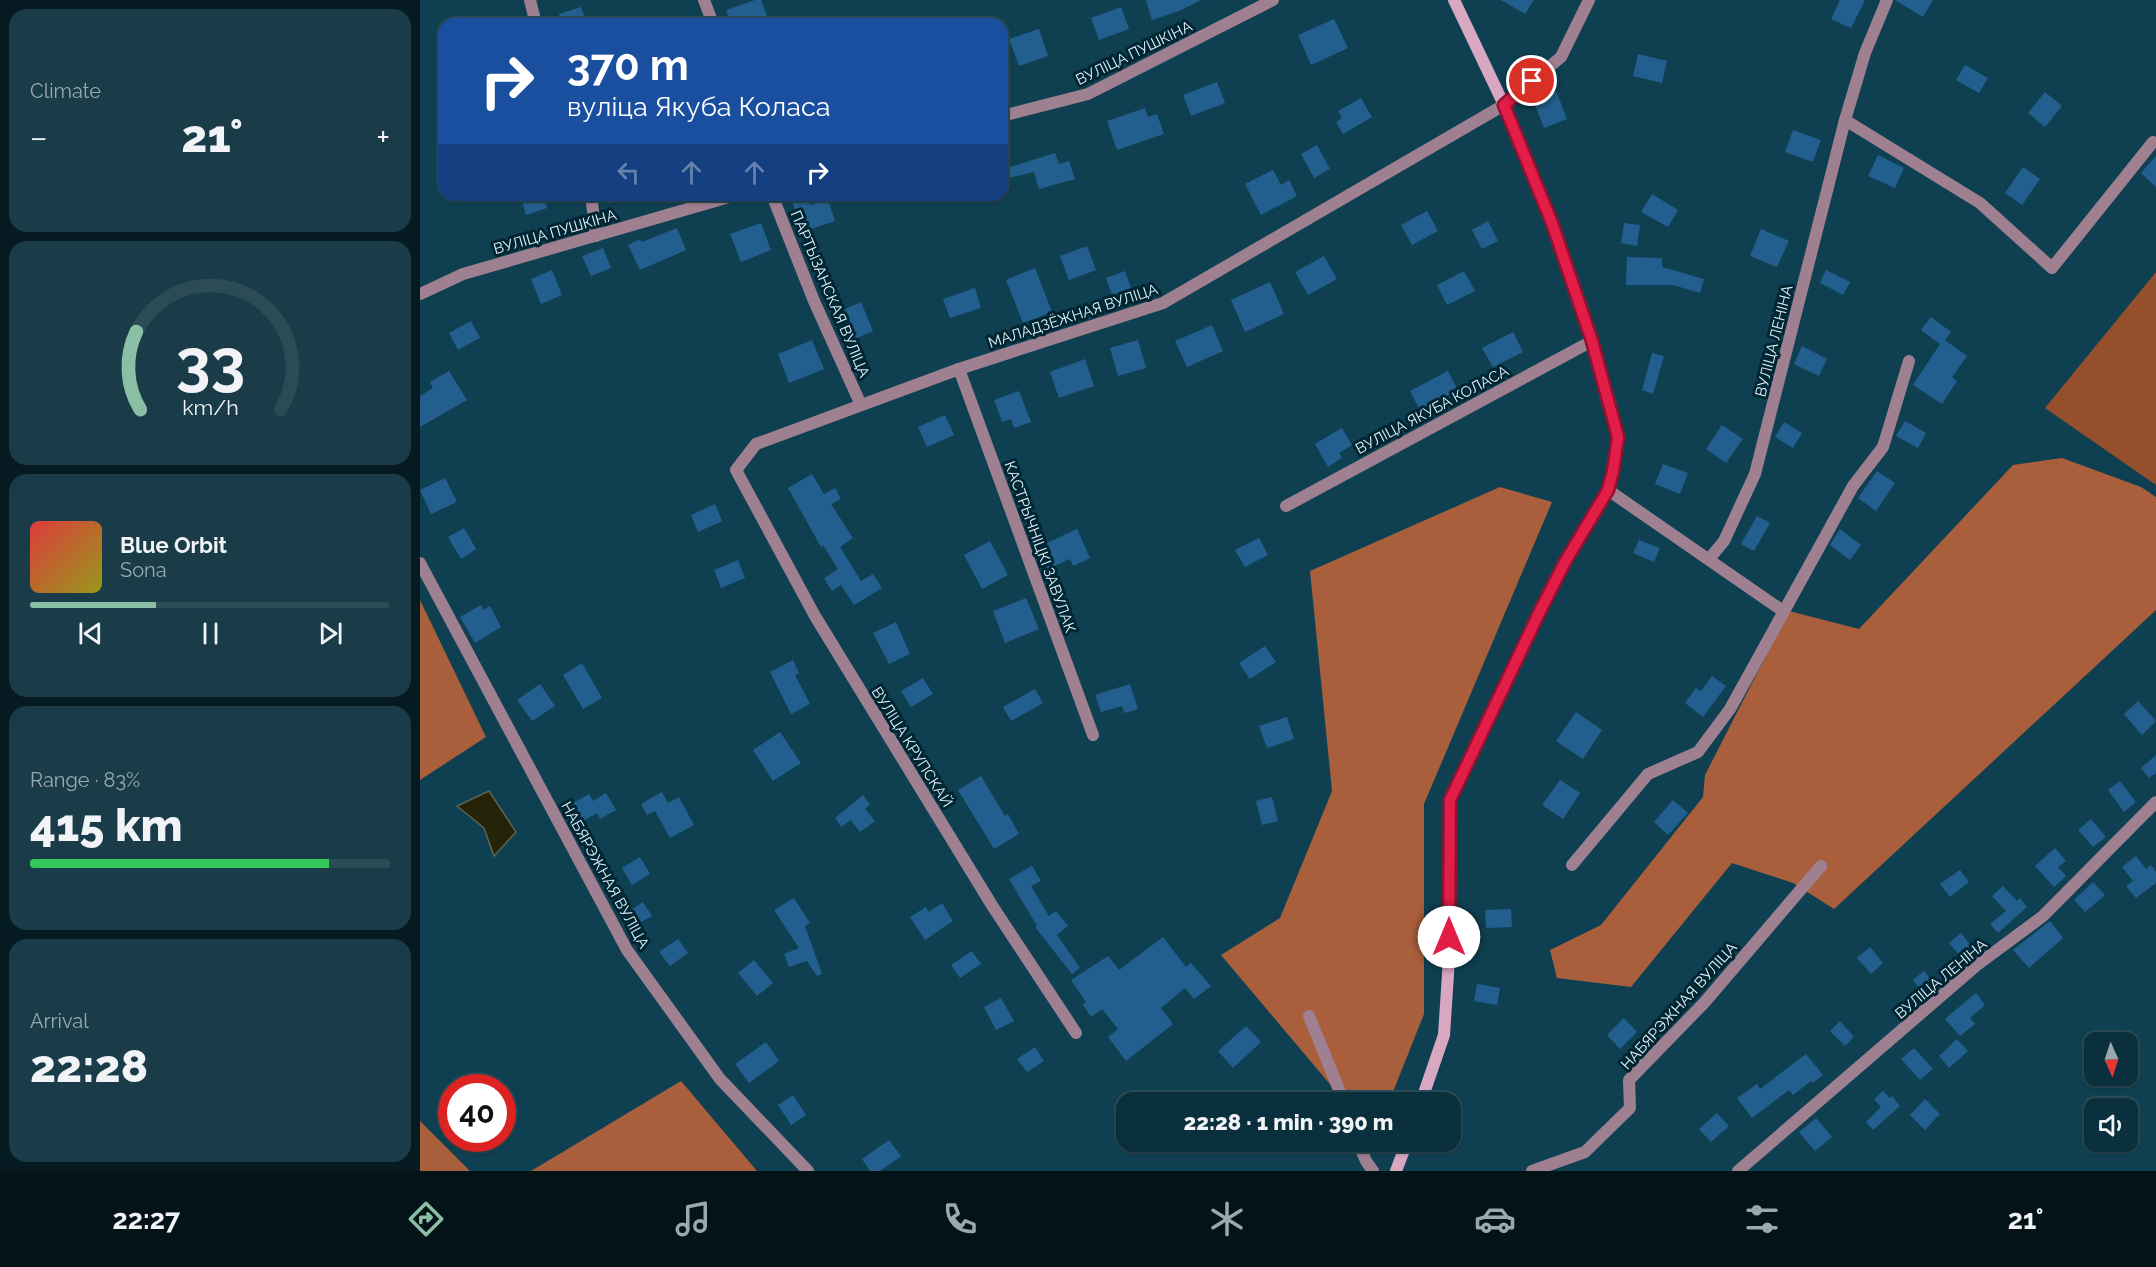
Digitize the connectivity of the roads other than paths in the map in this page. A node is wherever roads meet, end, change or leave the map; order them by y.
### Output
1 (530, 0) edge
2 (704, 0) edge
3 (1273, 0) edge
4 (1454, 0) edge
5 (1589, 0) edge
6 (1887, 0) edge
7 (534, 18) edge
8 (710, 18) edge
9 (1504, 105) junction
10 (1008, 114) edge
11 (1845, 120) junction
12 (2153, 142) dead end
13 (592, 201) edge
14 (716, 201) edge
15 (774, 201) edge
16 (596, 236) junction
17 (420, 294) edge
18 (1592, 341) junction
19 (1910, 361) dead end
20 (959, 369) junction
21 (861, 405) junction
22 (736, 470) joint
23 (1608, 490) junction
24 (1286, 506) dead end
25 (1709, 559) junction
26 (420, 563) edge
27 (1783, 611) junction
28 (1093, 735) dead end
29 (2156, 802) edge
30 (1572, 866) dead end
31 (1821, 866) dead end
32 (1309, 1016) dead end
33 (1076, 1033) dead end
34 (1340, 1092) edge
35 (1424, 1092) edge
36 (1362, 1152) edge
37 (1403, 1152) edge
38 (808, 1171) edge
39 (1373, 1171) edge
40 (1396, 1171) edge
41 (1532, 1171) edge
42 (1738, 1171) edge

1 - 7 street
2 - 8 street
3 - 10 street, ВУЛІЦА ПУШКІНА
4 - 9 street
5 - 9 street
6 - 11 street, ВУЛІЦА ЛЕНІНА
9 - 18 street
9 - 20 street, МАЛАДЗЁЖНАЯ ВУЛІЦА
11 - 12 street
11 - 25 street, ВУЛІЦА ЛЕНІНА
13 - 16 street
14 - 16 street, ВУЛІЦА ПУШКІНА
15 - 21 street, ПАРТЫЗАНСКАЯ ВУЛІЦА
16 - 17 street, ВУЛІЦА ПУШКІНА
18 - 23 street
18 - 24 street, ВУЛІЦА ЯКУБА КОЛАСА
19 - 27 street
20 - 21 street, МАЛАДЗЁЖНАЯ ВУЛІЦА
20 - 28 street, КАСТРЫЧНІЦКІ ЗАВУЛАК
21 - 22 street, МАЛАДЗЁЖНАЯ ВУЛІЦА
22 - 33 street, ВУЛІЦА КРУПСКАЙ
23 - 25 street
23 - 35 street
25 - 27 street
26 - 38 street, НАБЯРЭЖНАЯ ВУЛІЦА
27 - 30 street
29 - 42 street, ВУЛІЦА ЛЕНІНА
31 - 41 street, НАБЯРЭЖНАЯ ВУЛІЦА
32 - 34 street
36 - 39 street
37 - 40 street

